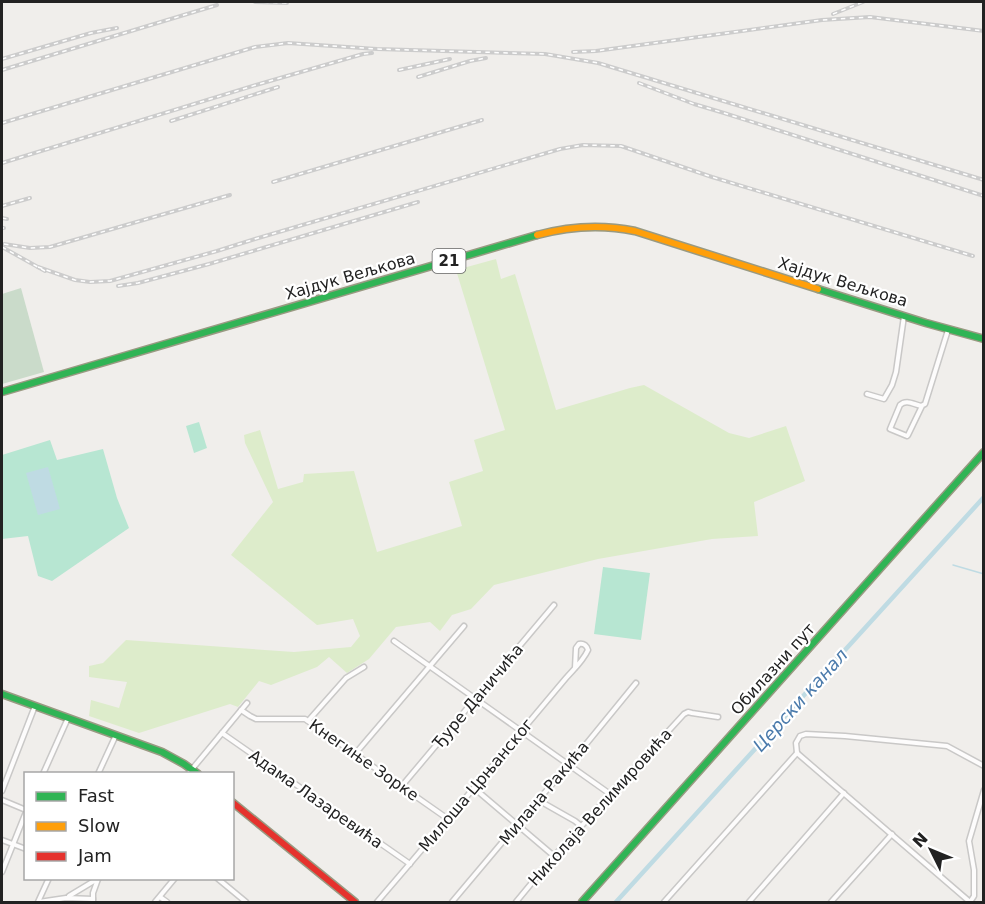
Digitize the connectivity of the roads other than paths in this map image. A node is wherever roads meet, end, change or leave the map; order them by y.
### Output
1 (904, 315) junction
2 (948, 329) junction
3 (984, 339) edge
4 (2, 392) edge
5 (867, 394) dead end
6 (922, 406) junction
7 (984, 453) edge
8 (554, 605) dead end
9 (464, 626) dead end
10 (394, 640) dead end
11 (429, 666) junction
12 (364, 667) dead end
13 (575, 668) junction
14 (636, 683) dead end
15 (2, 694) edge
16 (476, 699) junction
17 (247, 703) dead end
18 (35, 706) junction
19 (242, 710) junction
20 (718, 717) dead end
21 (68, 718) junction
22 (308, 721) junction
23 (521, 732) junction
24 (222, 733) junction
25 (116, 735) junction
26 (797, 753) junction
27 (355, 754) junction
28 (569, 765) junction
29 (984, 766) edge
30 (190, 771) edge
31 (44, 772) edge
32 (99, 772) edge
33 (401, 787) junction
34 (474, 788) junction
35 (984, 790) edge
36 (2, 791) edge
37 (844, 793) junction
38 (610, 794) junction
39 (2, 800) edge
40 (537, 800) junction
41 (234, 804) edge
42 (24, 810) edge
43 (24, 816) edge
44 (448, 819) junction
45 (517, 825) junction
46 (581, 826) junction
47 (892, 834) junction
48 (2, 840) edge
49 (13, 844) junction
50 (24, 848) edge
51 (554, 856) junction
52 (410, 864) junction
53 (2, 872) edge
54 (49, 880) edge
55 (97, 880) edge
56 (98, 880) edge
57 (174, 880) edge
58 (218, 880) edge
59 (160, 897) junction
60 (66, 898) junction
61 (93, 901) edge
62 (39, 903) edge
63 (155, 903) edge
64 (166, 903) edge
65 (246, 903) edge
66 (355, 903) edge
67 (377, 903) edge
68 (452, 903) edge
69 (516, 903) edge
70 (582, 903) edge
71 (664, 903) edge
72 (749, 903) edge
73 (831, 903) edge
74 (970, 903) edge

1 - 2 main road, Хајдук Вељкова / 21
1 - 4 main road, Хајдук Вељкова / 21
1 - 5 street
2 - 3 main road, Хајдук Вељкова / 21
2 - 6 street
6 - 6 street
7 - 70 main road, Обилазни пут
8 - 16 street, Ђуре Даничића
9 - 11 street
10 - 11 street
11 - 16 street
11 - 27 street
12 - 22 street
13 - 13 street, Милоша Црњанског
13 - 23 street, Милоша Црњанског
14 - 28 street, Милана Ракића
15 - 18 main road
16 - 23 street
16 - 33 street, Ђуре Даничића
17 - 19 street
18 - 21 main road
18 - 36 street
19 - 22 street, Кнегиње Зорке
19 - 24 street
20 - 38 street, Николаја Велимировића
21 - 25 main road
21 - 31 street
22 - 27 street, Кнегиње Зорке
23 - 28 street
23 - 34 street, Милоша Црњанског
24 - 30 street
24 - 52 street, Адама Лазаревића
25 - 30 main road
25 - 32 street
26 - 29 street
26 - 37 street
26 - 71 street
27 - 33 street, Кнегиње Зорке
28 - 38 street
28 - 40 street, Милана Ракића
33 - 44 street, Кнегиње Зорке
34 - 44 street, Милоша Црњанског
34 - 45 street
35 - 74 street
37 - 47 street
37 - 72 street
38 - 46 street, Николаја Велимировића
39 - 42 street
40 - 45 street, Милана Ракића
40 - 46 street
41 - 66 main road
43 - 49 street
44 - 52 street, Милоша Црњанског
45 - 51 street
45 - 68 street, Милана Ракића
46 - 51 street, Николаја Велимировића
47 - 73 street
47 - 74 street
48 - 49 street
49 - 50 street
49 - 53 street
51 - 69 street, Николаја Велимировића
52 - 67 street, Милоша Црњанског
54 - 62 street
55 - 60 street
56 - 61 street
57 - 59 street
58 - 65 street
59 - 63 street
59 - 64 street
60 - 61 street
60 - 62 street

